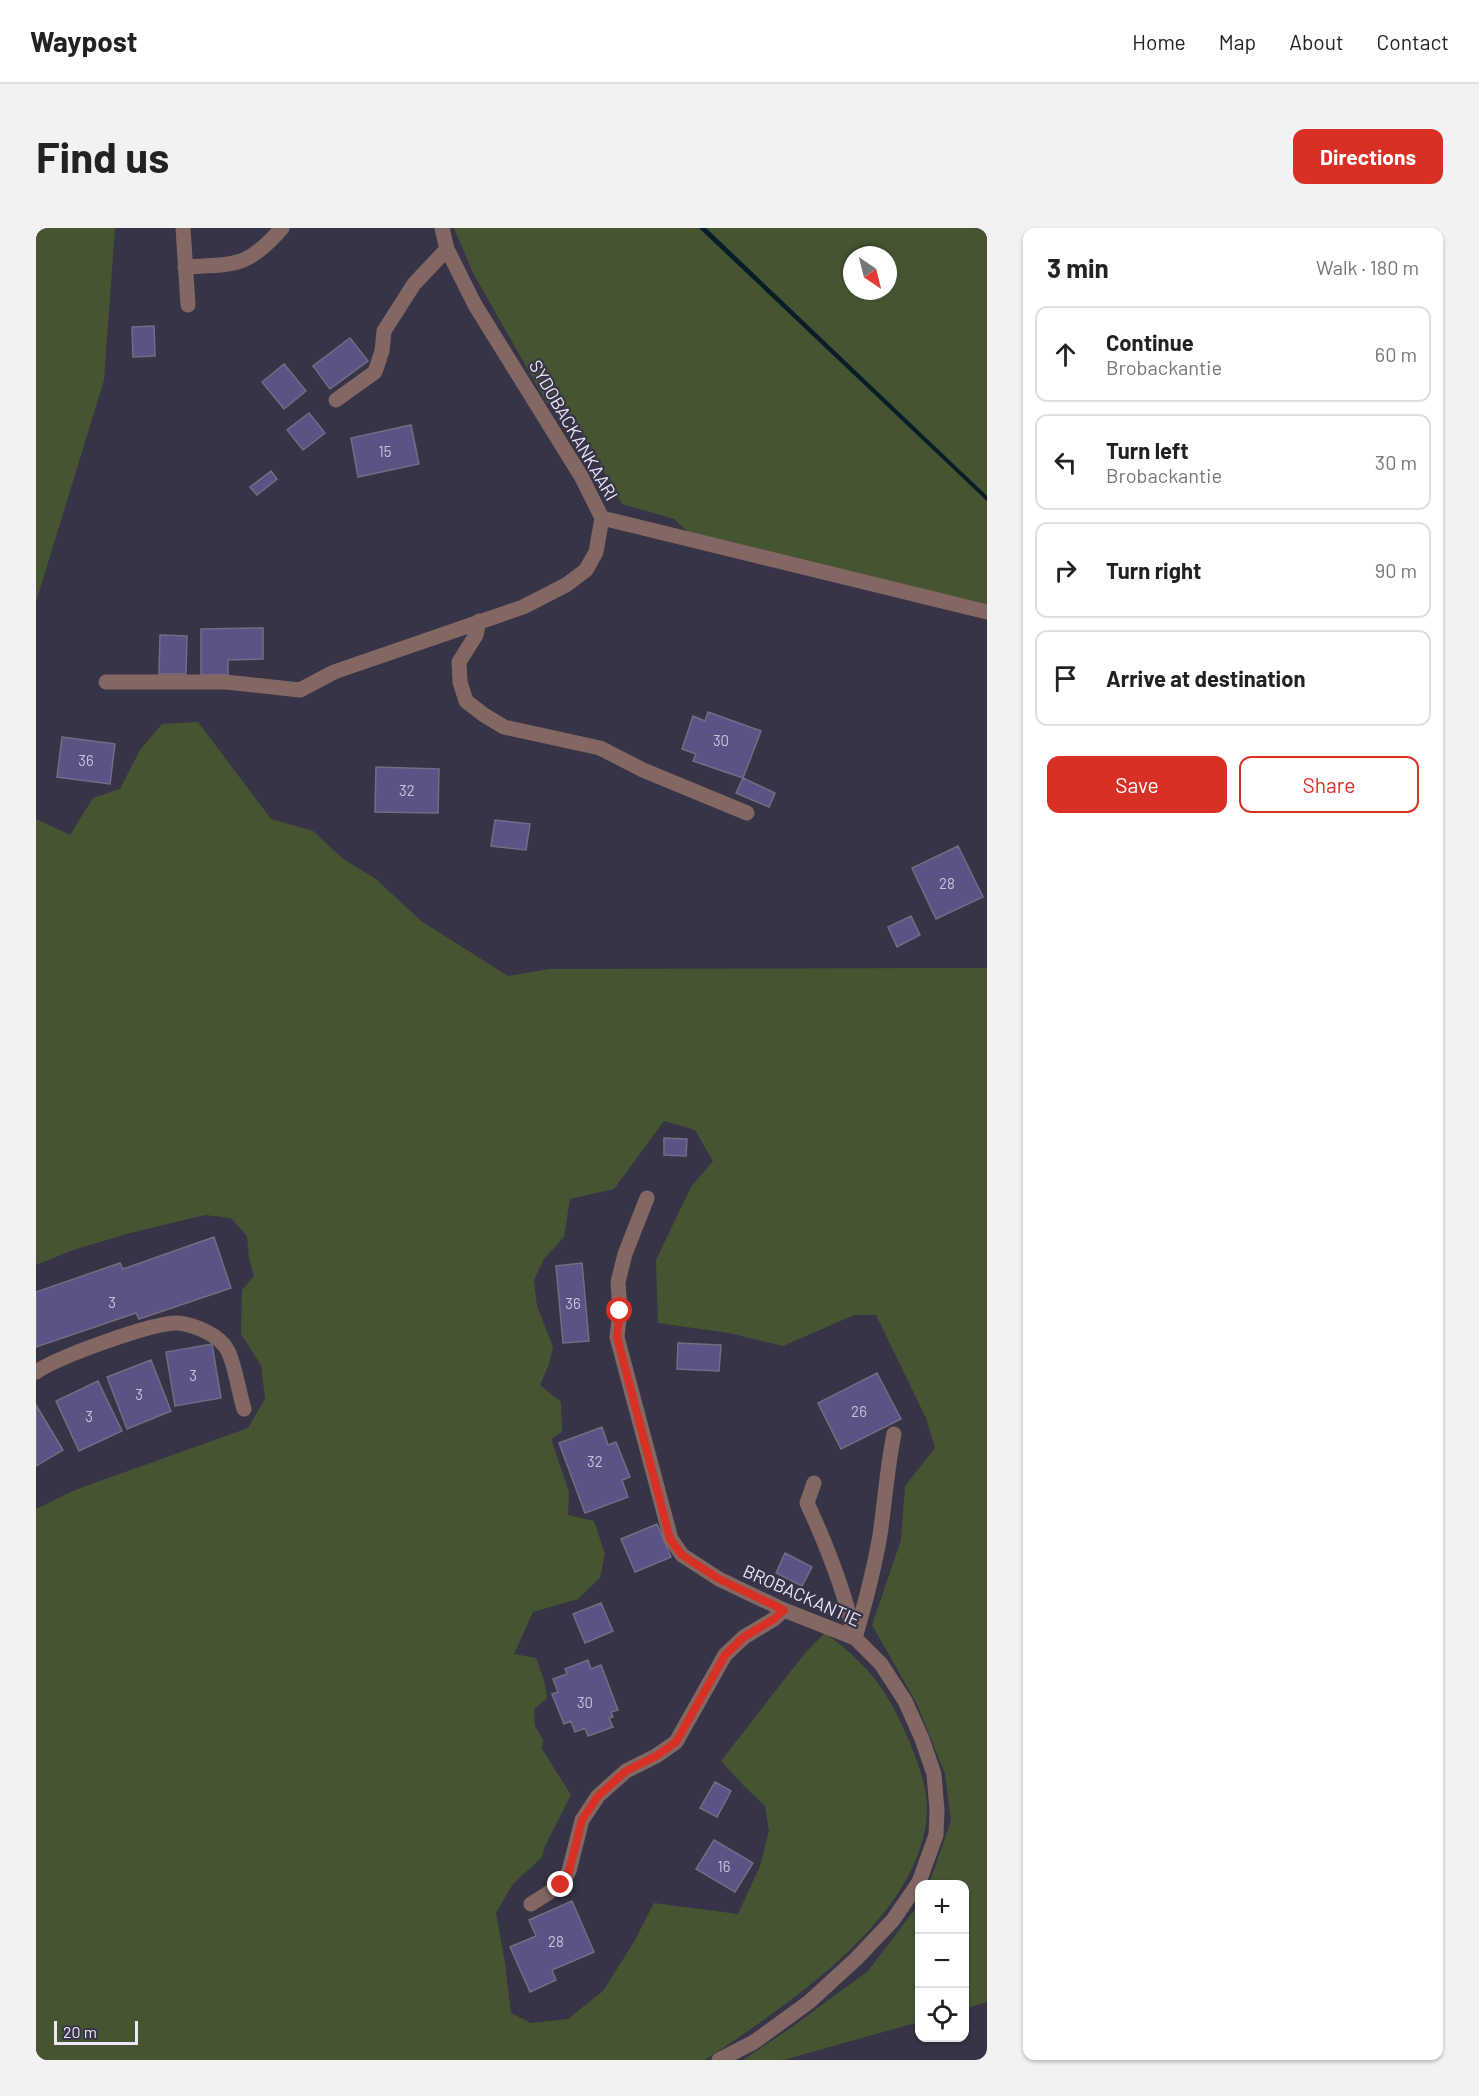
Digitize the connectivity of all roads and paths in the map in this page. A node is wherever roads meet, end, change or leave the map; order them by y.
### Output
1 (183, 228) edge
2 (282, 228) edge
3 (442, 228) edge
4 (447, 249) junction
5 (185, 267) junction
6 (188, 305) dead end
7 (336, 400) dead end
8 (602, 518) junction
9 (987, 612) edge
10 (479, 621) junction
11 (106, 682) dead end
12 (747, 813) dead end
13 (647, 1198) dead end
14 (36, 1372) edge
15 (243, 1409) dead end
16 (894, 1434) dead end
17 (814, 1483) dead end
18 (784, 1610) junction
19 (855, 1638) junction
20 (531, 1904) dead end
21 (719, 2060) edge

1 - 5 street
2 - 5 street
3 - 4 street, SYDOBACKANKAARI
4 - 7 street
4 - 8 street, SYDOBACKANKAARI
5 - 6 street
8 - 9 street
8 - 10 street, SYDOBACKANKAARI
10 - 11 street, SYDOBACKANKAARI
10 - 12 street
13 - 18 street, BROBACKANTIE
14 - 15 street
16 - 19 street
17 - 19 street
18 - 19 street, BROBACKANTIE
18 - 20 street
19 - 21 street, BROBACKANTIE

